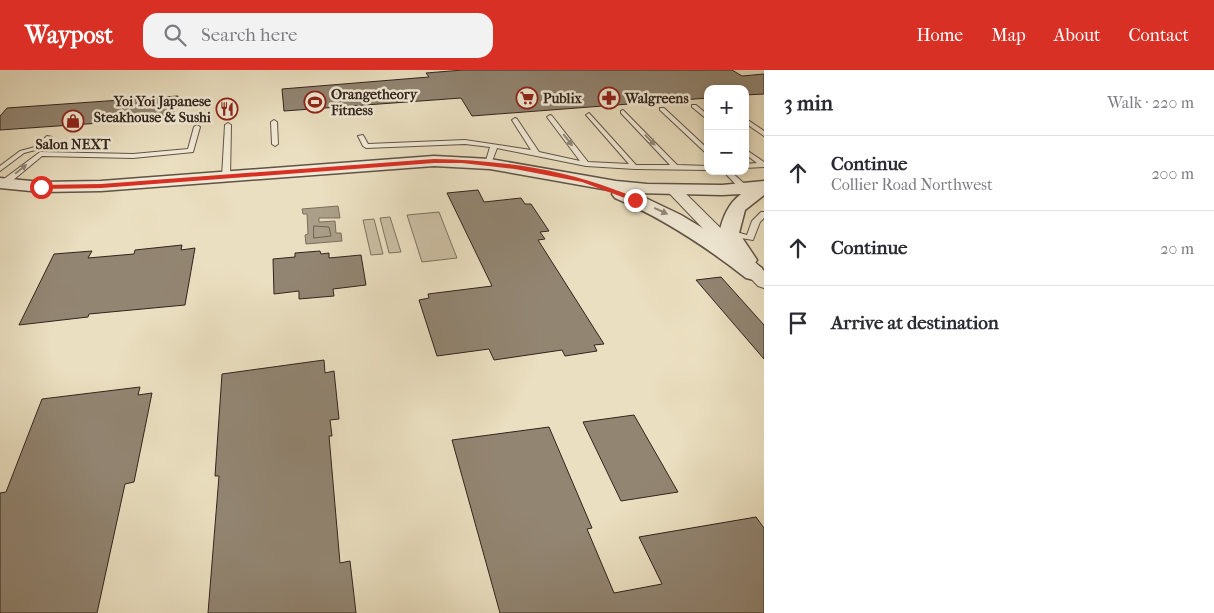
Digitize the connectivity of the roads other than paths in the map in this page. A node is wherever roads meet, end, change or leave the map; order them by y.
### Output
1 (694, 106) dead end
2 (662, 109) dead end
3 (623, 112) dead end
4 (589, 115) dead end
5 (704, 115) edge
6 (550, 117) dead end
7 (515, 120) dead end
8 (274, 122) dead end
9 (749, 123) edge
10 (228, 125) dead end
11 (197, 127) dead end
12 (764, 134) edge
13 (361, 136) dead end
14 (49, 137) dead end
15 (275, 144) dead end
16 (494, 146) junction
17 (704, 149) edge
18 (38, 151) junction
19 (536, 154) junction
20 (749, 154) edge
21 (488, 164) junction
22 (763, 165) edge
23 (749, 166) edge
24 (636, 167) junction
25 (676, 168) junction
26 (704, 168) edge
27 (585, 172) junction
28 (730, 175) edge
29 (226, 177) junction
30 (1, 179) edge
31 (764, 187) edge
32 (744, 188) junction
33 (675, 191) junction
34 (764, 214) edge
35 (728, 233) junction
36 (759, 277) edge

1 - 5 lane
2 - 17 lane
3 -> 25 lane
4 - 24 lane
6 -> 27 lane
7 - 19 lane
8 - 15 lane
9 - 12 lane
10 - 29 lane
11 - 18 lane
13 - 16 lane
14 - 18 lane
16 - 19 lane
16 - 21 lane
30 -> 18 lane
18 - 30 lane
19 - 27 lane
20 - 22 lane
21 - 27 street
21 - 29 street
22 - 23 lane
24 - 25 lane
24 - 27 lane
25 - 26 lane
27 - 33 street
27 -> 36 street
28 - 32 lane
29 - 30 street
31 - 32 street
31 - 35 street
32 - 33 street
33 - 36 street
34 - 35 lane
35 - 36 street

